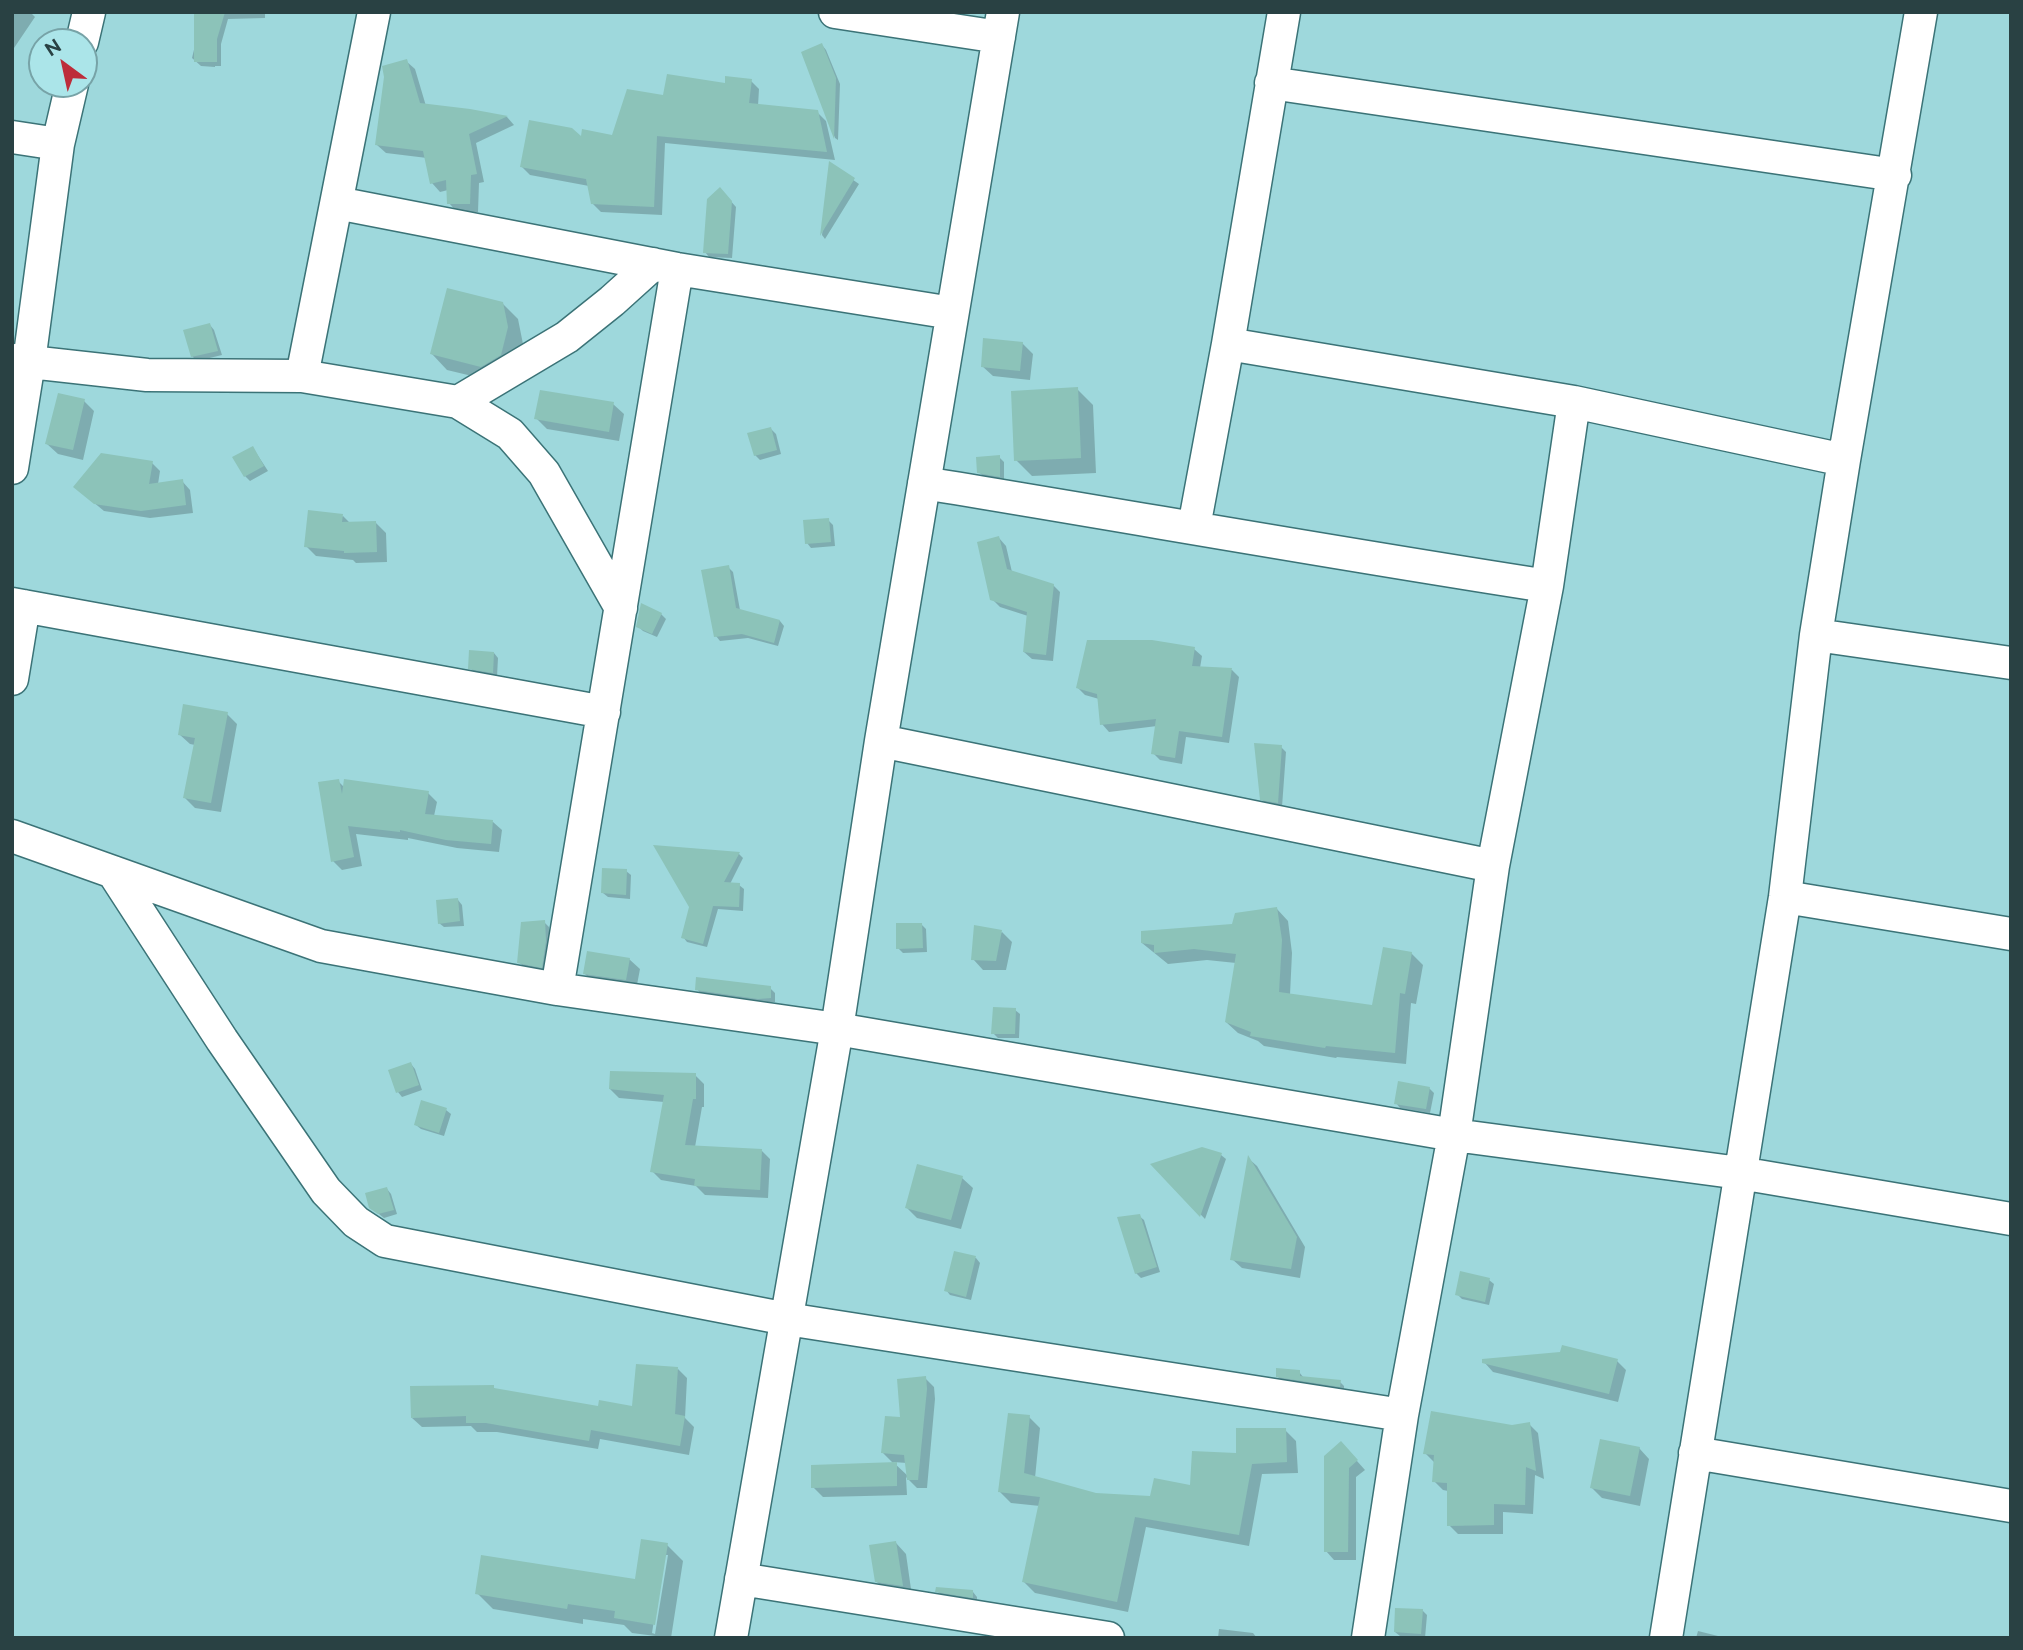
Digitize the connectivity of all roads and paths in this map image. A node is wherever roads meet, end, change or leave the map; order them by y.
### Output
1 (374, 12) edge
2 (835, 12) edge
3 (1284, 12) edge
4 (1921, 12) edge
5 (1001, 25) edge
6 (1271, 83) junction
7 (69, 98) edge
8 (12, 137) edge
9 (58, 145) junction
10 (1895, 175) junction
11 (337, 203) junction
12 (665, 266) junction
13 (952, 313) junction
14 (1228, 344) junction
15 (21, 361) edge
16 (302, 376) junction
17 (458, 402) junction
18 (1574, 402) junction
19 (1844, 460) junction
20 (12, 468) edge
21 (924, 483) junction
22 (1194, 527) junction
23 (1547, 586) junction
24 (18, 605) edge
25 (621, 608) junction
26 (1816, 635) junction
27 (2011, 663) edge
28 (12, 679) edge
29 (604, 712) junction
30 (881, 741) junction
31 (12, 836) edge
32 (1493, 866) junction
33 (113, 872) junction
34 (1785, 897) junction
35 (2011, 934) edge
36 (557, 989) junction
37 (837, 1029) junction
38 (1454, 1135) junction
39 (1740, 1173) junction
40 (2011, 1219) edge
41 (787, 1319) junction
42 (1402, 1415) junction
43 (1695, 1453) junction
44 (2011, 1506) edge
45 (741, 1579) junction
46 (1028, 1632) edge
47 (731, 1638) edge
48 (1108, 1638) edge
49 (1368, 1638) edge
50 (1666, 1638) edge

1 - 11 street
2 - 5 street
3 - 6 street
4 - 10 street
5 - 13 street
6 - 10 street
6 - 14 street
7 - 9 street
8 - 9 street
9 - 15 street
10 - 19 street
11 - 12 street
11 - 16 street
12 - 13 street
12 - 17 street
12 - 25 street
13 - 21 street
14 - 18 street
14 - 22 street
15 - 16 street
15 - 20 street
16 - 17 street
17 - 25 street
18 - 19 street
18 - 23 street
19 - 26 street
21 - 22 street
21 - 30 street
22 - 23 street
23 - 32 street
24 - 28 street
24 - 29 street
25 - 29 street
26 - 27 street
26 - 34 street
29 - 36 street
30 - 32 street
30 - 37 street
31 - 33 street
32 - 38 street
33 - 36 street
33 - 41 street
34 - 35 street
34 - 39 street
36 - 37 street
37 - 38 street
37 - 41 street
38 - 39 street
38 - 42 street
39 - 40 street
39 - 43 street
41 - 42 street
41 - 45 street
42 - 49 street
43 - 44 street
43 - 50 street
45 - 46 street
45 - 47 street
46 - 48 street

